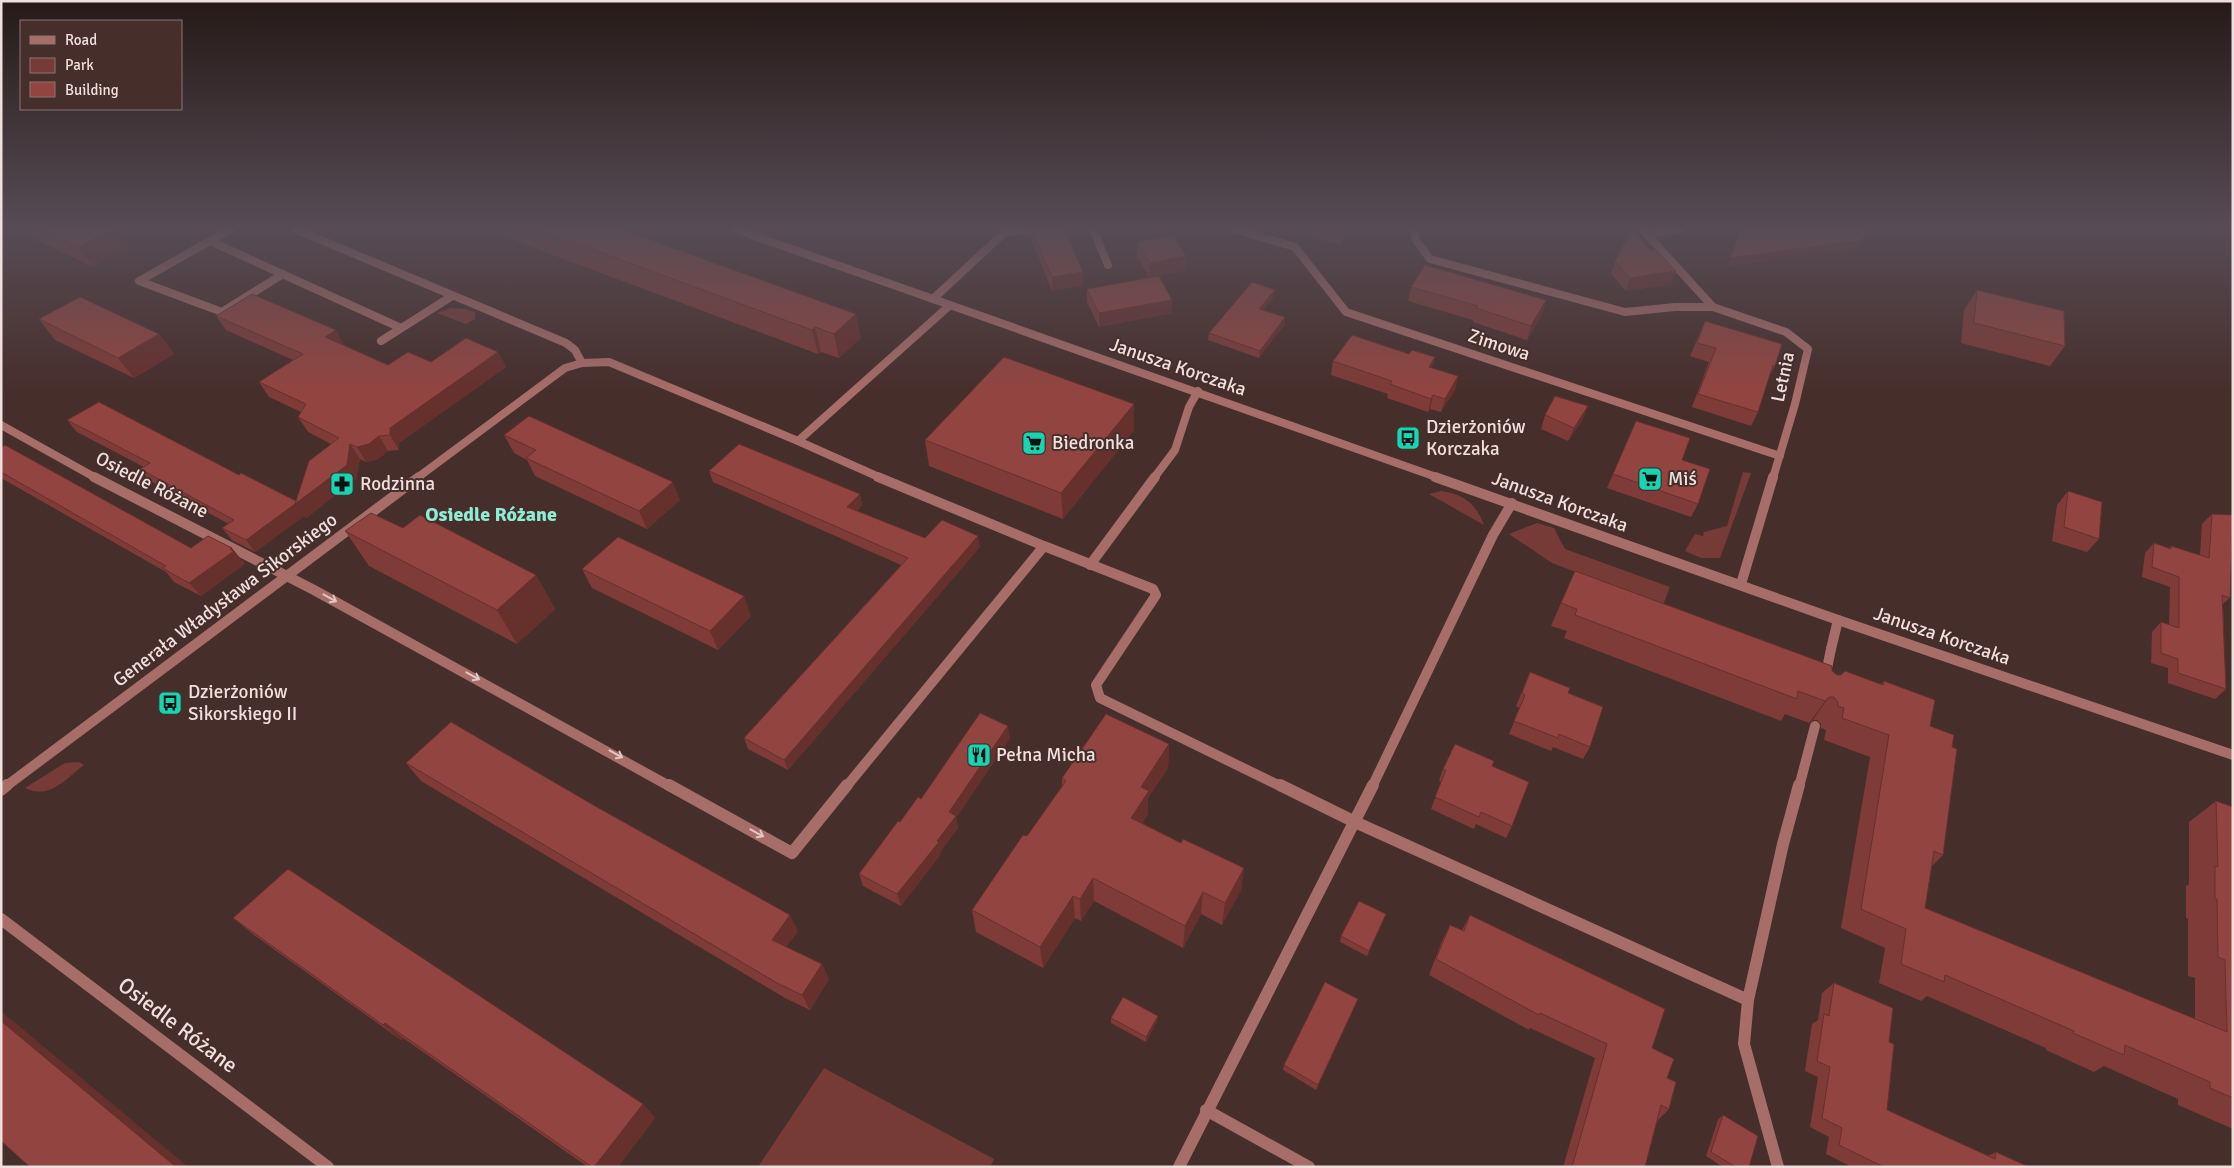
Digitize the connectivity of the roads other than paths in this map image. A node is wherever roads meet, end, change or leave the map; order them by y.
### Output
1 (146, 284) edge
2 (268, 284) edge
3 (304, 284) edge
4 (423, 284) edge
5 (889, 284) edge
6 (950, 284) edge
7 (1324, 284) edge
8 (1522, 284) edge
9 (1692, 284) edge
10 (452, 296) junction
11 (933, 299) junction
12 (949, 306) junction
13 (1713, 307) junction
14 (401, 328) junction
15 (381, 341) dead end
16 (582, 363) junction
17 (1198, 391) junction
18 (1, 426) edge
19 (798, 441) junction
20 (1780, 456) junction
21 (1512, 503) junction
22 (1044, 546) junction
23 (1090, 565) junction
24 (287, 576) junction
25 (1740, 584) junction
26 (1838, 620) junction
27 (1822, 691) edge
28 (1814, 726) dead end
29 (2233, 755) edge
30 (1, 790) edge
31 (1355, 822) junction
32 (1, 919) edge
33 (1748, 1000) junction
34 (1206, 1110) junction
35 (328, 1167) edge
36 (1179, 1167) edge
37 (1309, 1167) edge
38 (1778, 1167) edge

1 - 2 street
3 - 14 street
4 - 10 street
5 - 11 street, Janusza Korczaka
6 - 11 street
7 - 20 street, Zimowa
8 - 13 street
9 - 13 street, Letnia
10 - 14 street
10 - 16 street
11 - 12 street, Janusza Korczaka
12 - 17 street, Janusza Korczaka
12 - 19 street
13 - 20 street, Letnia
14 - 15 street
16 - 19 street, Generała Władysława Sikorskiego
16 - 24 street, Generała Władysława Sikorskiego
17 - 21 street, Janusza Korczaka
17 - 23 street
18 - 24 street, Osiedle Różane
19 - 22 street, Generała Władysława Sikorskiego
20 - 25 street, Letnia
21 - 25 street, Janusza Korczaka
21 - 31 street
22 - 23 street, Generała Władysława Sikorskiego
24 -> 22 street, Osiedle Różane
23 - 31 street, Generała Władysława Sikorskiego
24 - 30 street, Generała Władysława Sikorskiego
25 - 26 street, Janusza Korczaka
26 - 27 street
26 - 29 street, Janusza Korczaka
28 - 33 street
31 - 33 street
31 - 34 street
32 - 35 street, Osiedle Różane
33 - 38 street
34 - 36 street
34 - 37 street

